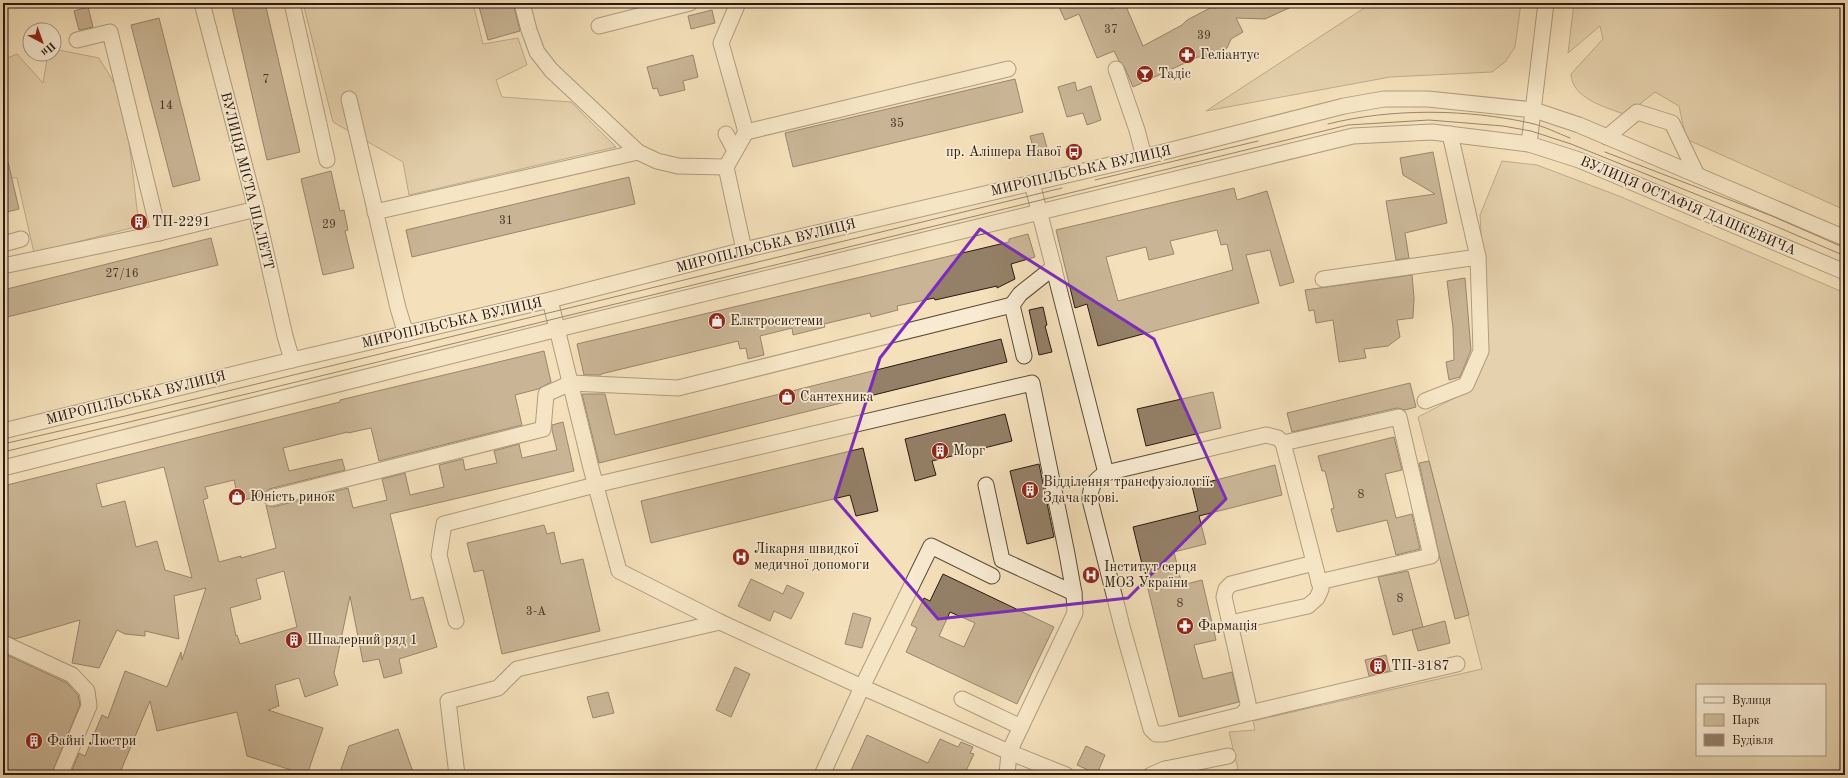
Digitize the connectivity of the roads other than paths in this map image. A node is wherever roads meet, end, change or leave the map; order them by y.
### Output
1 (202, 3) edge
2 (292, 3) edge
3 (522, 3) edge
4 (690, 3) edge
5 (738, 3) edge
6 (1546, 3) edge
7 (599, 26) dead end
8 (77, 40) dead end
9 (1008, 69) dead end
10 (1116, 69) dead end
11 (349, 99) dead end
12 (1534, 110) junction
13 (746, 132) junction
14 (726, 134) dead end
15 (1450, 134) junction
16 (1607, 136) junction
17 (1529, 144) junction
18 (735, 151) junction
19 (638, 152) junction
20 (1144, 157) junction
21 (327, 160) dead end
22 (726, 167) junction
23 (1697, 175) junction
24 (1032, 183) junction
25 (256, 209) junction
26 (375, 212) junction
27 (1039, 214) junction
28 (159, 233) junction
29 (1845, 238) edge
30 (21, 240) dead end
31 (3, 244) edge
32 (744, 250) junction
33 (1478, 257) junction
34 (3, 266) edge
35 (1054, 267) junction
36 (1845, 272) edge
37 (1323, 280) dead end
38 (550, 300) junction
39 (1012, 305) junction
40 (558, 330) junction
41 (406, 334) junction
42 (1024, 356) dead end
43 (292, 360) junction
44 (571, 383) junction
45 (1425, 401) dead end
46 (3, 431) edge
47 (1283, 443) junction
48 (3, 468) edge
49 (1106, 473) junction
50 (595, 485) junction
51 (986, 485) dead end
52 (271, 498) dead end
53 (1314, 563) junction
54 (992, 576) dead end
55 (1319, 582) junction
56 (1074, 593) junction
57 (456, 621) dead end
58 (720, 622) junction
59 (1230, 623) junction
60 (3, 643) edge
61 (1457, 664) dead end
62 (862, 687) junction
63 (962, 699) dead end
64 (1241, 714) junction
65 (1021, 727) junction
66 (1009, 752) junction
67 (1228, 756) dead end
68 (1167, 772) edge
69 (1062, 774) edge
70 (60, 775) edge
71 (457, 775) edge
72 (822, 775) edge
73 (1007, 775) edge
74 (1151, 775) edge

1 - 25 street, ВУЛИЦЯ МІСТА ШАЛЕТТ
2 - 21 street
3 - 19 street
4 - 7 street
5 - 13 street
6 - 12 street
8 - 28 street
9 - 13 street
10 - 20 street
11 - 26 street
12 - 16 street
12 - 17 street
12 - 20 street, МИРОПІЛЬСЬКА ВУЛИЦЯ
13 - 18 street
14 - 18 street
15 - 17 street
15 - 27 street
15 - 33 street
16 - 23 street
16 - 23 street
17 - 36 street, ВУЛИЦЯ ОСТАФІЯ ДАШКЕВИЧА
18 - 22 street
19 - 22 street
19 - 26 street
20 - 24 street, МИРОПІЛЬСЬКА ВУЛИЦЯ
22 - 32 street
23 - 29 street
24 - 27 street
24 - 32 street, МИРОПІЛЬСЬКА ВУЛИЦЯ
25 - 28 street
25 - 43 street, ВУЛИЦЯ МІСТА ШАЛЕТТ
26 - 41 street
27 - 35 street
27 - 40 street
28 - 34 street
30 - 31 street
32 - 38 street, МИРОПІЛЬСЬКА ВУЛИЦЯ
33 - 37 street
33 - 45 street
35 - 39 street
35 - 49 street
38 - 40 street
38 - 41 street, МИРОПІЛЬСЬКА ВУЛИЦЯ
39 - 42 street
39 - 44 street
40 - 44 street
40 - 48 street
41 - 43 street, МИРОПІЛЬСЬКА ВУЛИЦЯ
43 - 46 street, МИРОПІЛЬСЬКА ВУЛИЦЯ
44 - 50 street
44 - 52 street
47 - 49 street
47 - 53 street
47 - 55 street
49 - 64 street
50 - 56 street
50 - 57 street
50 - 58 street
51 - 56 street
53 - 55 street
53 - 59 street
54 - 62 street
55 - 59 street
56 - 65 street
58 - 62 street
58 - 71 street
59 - 64 street
60 - 70 street
61 - 64 street
62 - 66 street
62 - 72 street
63 - 65 street
65 - 66 street
66 - 69 street
66 - 73 street
67 - 68 street
68 - 74 street

